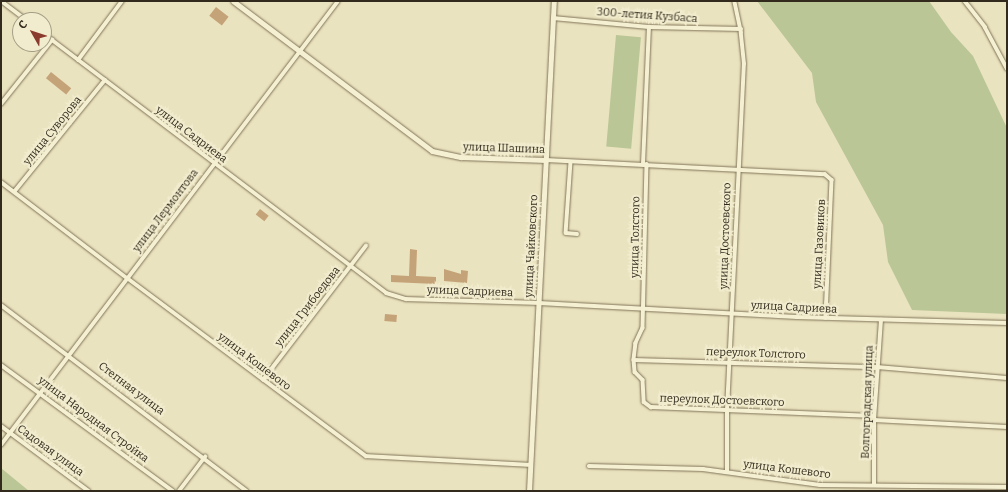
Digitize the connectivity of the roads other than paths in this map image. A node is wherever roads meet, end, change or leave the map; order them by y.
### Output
1 (1, 1) edge
2 (122, 1) edge
3 (233, 1) edge
4 (338, 1) edge
5 (554, 1) edge
6 (734, 1) edge
7 (964, 1) edge
8 (15, 12) edge
9 (553, 18) junction
10 (649, 27) junction
11 (741, 30) junction
12 (52, 40) edge
13 (299, 51) junction
14 (42, 52) edge
15 (78, 60) junction
16 (1007, 68) edge
17 (105, 80) junction
18 (1, 104) edge
19 (546, 160) junction
20 (571, 162) junction
21 (214, 163) junction
22 (645, 164) junction
23 (738, 170) junction
24 (825, 174) joint
25 (1, 182) edge
26 (14, 192) junction
27 (577, 234) dead end
28 (366, 246) dead end
29 (350, 267) junction
30 (127, 278) junction
31 (539, 303) junction
32 (1, 305) edge
33 (643, 309) junction
34 (732, 314) junction
35 (826, 318) junction
36 (881, 320) junction
37 (1007, 323) edge
38 (69, 355) junction
39 (634, 360) junction
40 (729, 362) junction
41 (1, 365) edge
42 (877, 367) junction
43 (1007, 378) edge
44 (263, 380) junction
45 (41, 392) junction
46 (727, 410) junction
47 (874, 418) junction
48 (1, 426) edge
49 (1007, 427) edge
50 (10, 433) junction
51 (1, 445) edge
52 (205, 457) junction
53 (530, 465) junction
54 (589, 466) dead end
55 (727, 472) junction
56 (874, 485) junction
57 (1007, 487) edge
58 (89, 491) edge
59 (173, 491) edge
60 (179, 491) edge
61 (247, 491) edge
62 (529, 491) edge

1 - 8 street
2 - 15 street
3 - 13 main road, улица Шашина
4 - 13 street, улица Лермонтова
5 - 9 main road, улица Чайковского
6 - 11 street, улица Достоевского
7 - 16 street
9 - 10 street, 300-летия Кузбаса
9 - 19 main road, улица Чайковского
10 - 11 street, 300-летия Кузбаса
10 - 22 street, улица Толстого
11 - 23 street, улица Достоевского
12 - 15 street, улица Садриева
13 - 19 main road, улица Шашина
13 - 21 street, улица Лермонтова
14 - 18 street
15 - 17 street, улица Садриева
17 - 21 street, улица Садриева
17 - 26 street, улица Суворова
19 - 20 street, улица Шашина
19 - 31 main road, улица Чайковского
20 - 22 street, улица Шашина
20 - 27 street
21 - 29 street, улица Садриева
21 - 30 street, улица Лермонтова
22 - 23 street, улица Шашина
22 - 33 street, улица Толстого
23 - 24 street, улица Шашина
23 - 34 street, улица Достоевского
24 - 35 street, улица Газовиков
25 - 26 street, улица Кошевого
26 - 30 street, улица Кошевого
28 - 29 street, улица Грибоедова
29 - 31 street, улица Садриева
29 - 44 street, улица Грибоедова
30 - 38 street, улица Лермонтова
30 - 44 street, улица Кошевого
31 - 33 street, улица Садриева
31 - 53 main road, улица Чайковского
32 - 38 street, Степная улица
33 - 34 street, улица Садриева
33 - 39 street, переулок Достоевского
34 - 35 street, улица Садриева
34 - 40 street, улица Достоевского
35 - 36 street, улица Садриева
36 - 37 street, улица Садриева
36 - 42 street, Волгоградская улица
38 - 45 street, улица Лермонтова
38 - 52 street, Степная улица
39 - 40 street, переулок Толстого
39 - 46 street, переулок Достоевского
40 - 42 street, переулок Толстого
40 - 46 street, улица Достоевского
41 - 45 street, улица Народная Стройка
42 - 43 street, переулок Толстого
42 - 47 street, Волгоградская улица
44 - 53 street, улица Кошевого
45 - 50 street, улица Лермонтова
45 - 59 street, улица Народная Стройка
46 - 47 street, переулок Достоевского
46 - 55 street, улица Достоевского
47 - 49 street, переулок Достоевского
47 - 56 street, Волгоградская улица
48 - 50 street, Садовая улица
50 - 51 street
50 - 58 street, Садовая улица
52 - 60 street
52 - 61 street, Степная улица
53 - 62 main road, улица Чайковского
54 - 55 street, улица Кошевого
55 - 56 street, улица Кошевого
56 - 57 street, улица Кошевого

